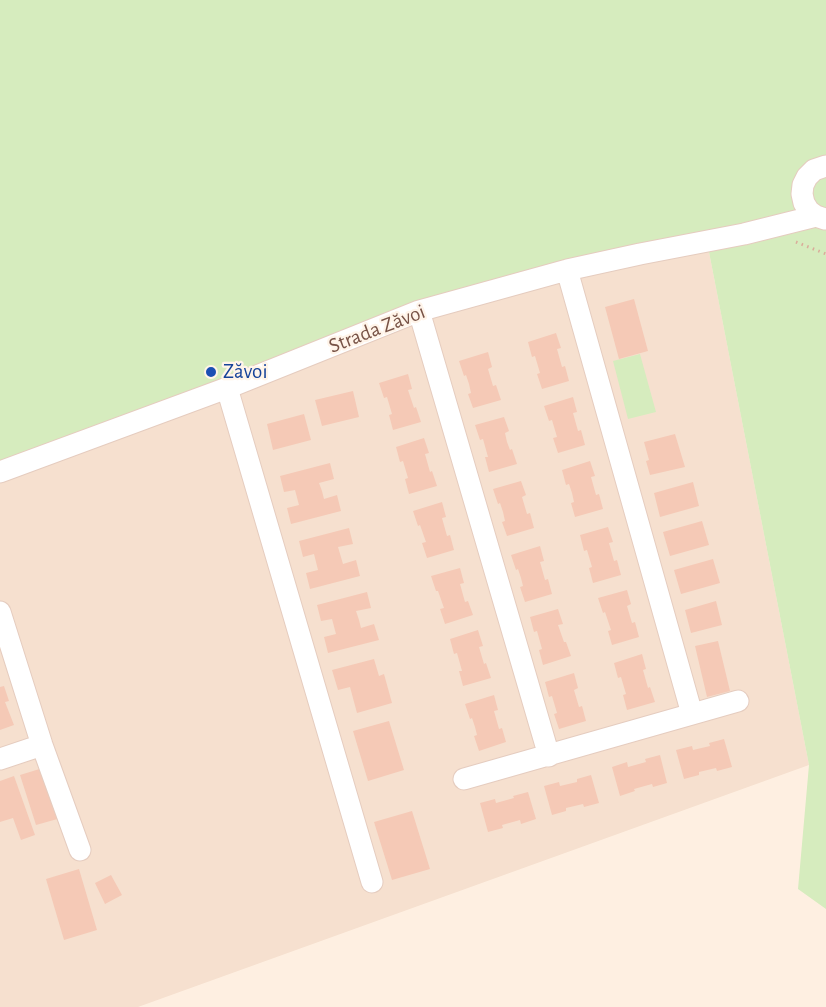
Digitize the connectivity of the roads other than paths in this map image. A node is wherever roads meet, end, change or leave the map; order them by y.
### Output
1 (826, 166) edge
2 (802, 194) junction
3 (821, 218) edge
4 (768, 228) junction
5 (567, 270) junction
6 (419, 311) junction
7 (227, 388) junction
8 (0, 472) edge
9 (0, 612) edge
10 (738, 701) dead end
11 (692, 714) junction
12 (42, 745) junction
13 (549, 756) junction
14 (0, 759) edge
15 (464, 779) dead end
16 (80, 850) dead end
17 (372, 882) dead end

1 - 2 street
2 - 3 street, Strada Zăvoi
2 - 4 street
3 - 4 street, Strada Zăvoi
4 - 5 street, Strada Zăvoi
5 - 6 street, Strada Zăvoi
5 - 11 street
6 - 7 street, Strada Zăvoi
6 - 13 street
7 - 8 street, Strada Zăvoi
7 - 17 street
9 - 12 street
10 - 11 street
11 - 13 street
12 - 14 street
12 - 16 street
13 - 15 street

